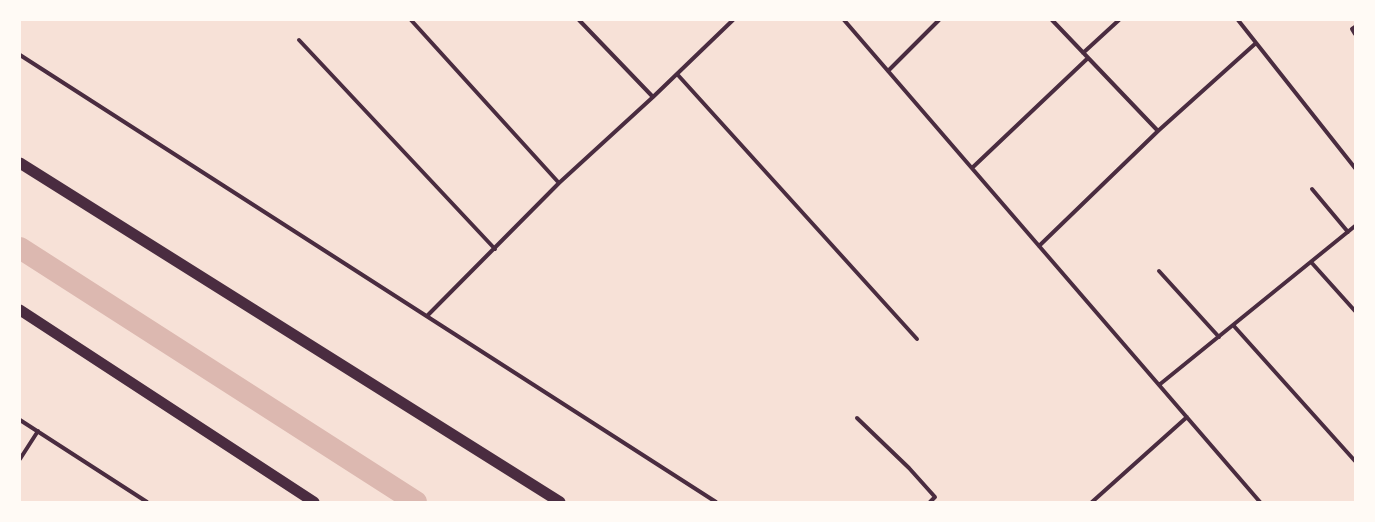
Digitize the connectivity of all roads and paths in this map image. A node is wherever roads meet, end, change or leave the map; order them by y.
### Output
1 (411, 20) edge
2 (578, 20) edge
3 (733, 20) edge
4 (844, 20) edge
5 (939, 20) edge
6 (1052, 20) edge
7 (1119, 20) edge
8 (1238, 20) edge
9 (1355, 27) edge
10 (1355, 34) edge
11 (299, 40) dead end
12 (1256, 43) junction
13 (1083, 53) junction
14 (20, 55) edge
15 (1088, 58) junction
16 (888, 71) junction
17 (677, 74) junction
18 (653, 97) junction
19 (1158, 131) junction
20 (20, 163) edge
21 (972, 168) junction
22 (1355, 168) edge
23 (559, 183) junction
24 (1312, 190) dead end
25 (1355, 226) edge
26 (1348, 232) junction
27 (1039, 246) junction
28 (495, 249) junction
29 (1311, 262) junction
30 (1160, 271) dead end
31 (20, 310) edge
32 (1355, 311) edge
33 (427, 316) junction
34 (1233, 325) junction
35 (1218, 337) junction
36 (917, 339) dead end
37 (1159, 385) junction
38 (1187, 417) junction
39 (857, 418) dead end
40 (20, 420) edge
41 (38, 431) junction
42 (20, 459) edge
43 (1355, 461) edge
44 (148, 502) edge
45 (314, 502) edge
46 (560, 502) edge
47 (716, 502) edge
48 (930, 502) edge
49 (1092, 502) edge
50 (1260, 502) edge

1 - 23 street
2 - 18 street
3 - 17 street
4 - 16 street
5 - 16 street
6 - 13 street
7 - 13 street
8 - 12 street
9 - 10 street
11 - 28 street
12 - 19 street
12 - 22 street
13 - 15 street
14 - 33 street
15 - 19 street
15 - 21 street
16 - 21 street
17 - 18 street
17 - 36 street
18 - 23 street
19 - 27 street
20 - 46 highway
21 - 27 street
23 - 28 street
24 - 26 street
25 - 26 street
26 - 29 street
27 - 37 street
28 - 33 street
29 - 32 street
29 - 34 street
30 - 35 street
31 - 45 highway
33 - 47 street
34 - 35 street
34 - 43 street
35 - 37 street
37 - 38 street
38 - 49 street
38 - 50 street
39 - 48 street
40 - 41 street
41 - 42 street
41 - 44 street

